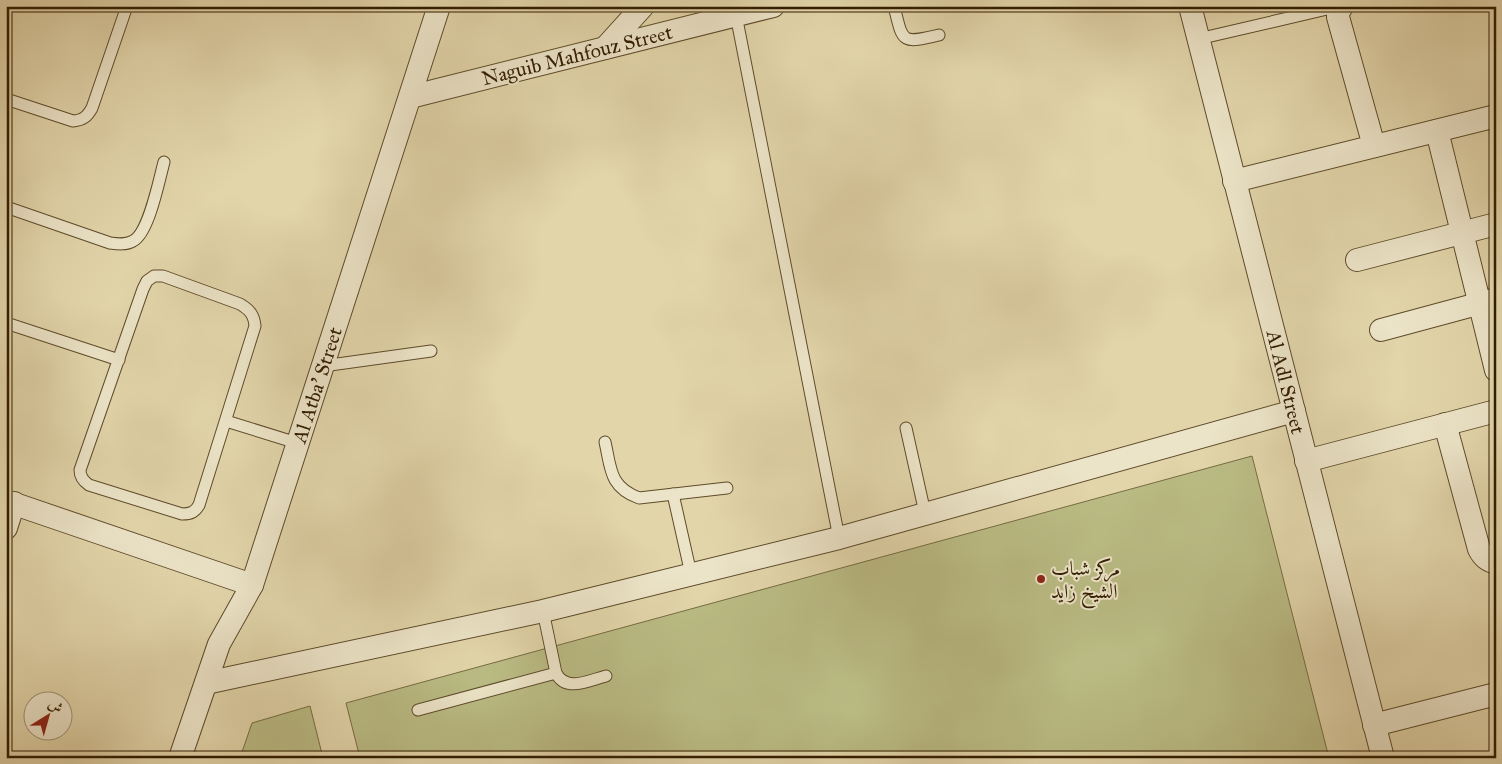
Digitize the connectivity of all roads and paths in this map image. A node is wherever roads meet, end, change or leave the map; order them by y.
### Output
1 (127, 6) edge
2 (439, 6) edge
3 (643, 6) edge
4 (772, 6) edge
5 (894, 6) edge
6 (1190, 6) edge
7 (1341, 6) edge
8 (736, 15) junction
9 (938, 35) dead end
10 (1198, 39) junction
11 (605, 48) junction
12 (410, 97) junction
13 (6, 99) edge
14 (1496, 116) edge
15 (1437, 131) junction
16 (1374, 146) junction
17 (164, 162) dead end
18 (1234, 181) junction
19 (6, 207) edge
20 (1496, 224) edge
21 (1462, 233) junction
22 (1357, 260) dead end
23 (1487, 301) edge
24 (6, 323) edge
25 (1381, 330) dead end
26 (431, 351) dead end
27 (118, 360) junction
28 (323, 366) junction
29 (1496, 370) edge
30 (1294, 411) junction
31 (1496, 411) edge
32 (226, 421) junction
33 (1445, 424) junction
34 (906, 428) dead end
35 (605, 442) dead end
36 (297, 443) junction
37 (1306, 461) junction
38 (727, 488) dead end
39 (673, 494) junction
40 (10, 502) edge
41 (926, 513) junction
42 (6, 528) edge
43 (839, 538) junction
44 (1496, 563) edge
45 (691, 574) junction
46 (252, 585) junction
47 (543, 611) junction
48 (556, 673) junction
49 (606, 676) dead end
50 (206, 683) junction
51 (1496, 694) edge
52 (418, 710) dead end
53 (1374, 725) junction
54 (180, 758) edge
55 (1383, 758) edge

1 - 13 lane
2 - 12 street, Al Atba' Street
3 - 11 street
4 - 8 street, Naguib Mahfouz Street
5 - 9 lane
6 - 10 street, Al Adl Street
7 - 10 lane
7 - 16 street
8 - 11 street, Naguib Mahfouz Street
8 - 43 lane
10 - 18 street, Al Adl Street
11 - 12 street, Naguib Mahfouz Street
12 - 28 street, Al Atba' Street
14 - 15 street
15 - 16 street
15 - 21 street
16 - 18 street
17 - 19 lane
18 - 30 street, Al Adl Street
20 - 21 street
21 - 22 street
21 - 23 street
23 - 25 street
23 - 29 street
24 - 27 lane
26 - 28 lane
27 - 32 lane
27 - 32 lane
28 - 36 street, Al Atba' Street
30 - 37 street, Al Adl Street
30 - 41 street
31 - 33 street
32 - 36 lane
33 - 37 street
33 - 44 street
34 - 41 lane
35 - 39 lane
36 - 46 street, Al Atba' Street
37 - 53 street, Al Adl Street
38 - 39 lane
39 - 45 lane
40 - 42 street
40 - 46 street
41 - 43 street
43 - 45 street
45 - 47 street
46 - 50 street, Al Atba' Street
47 - 48 lane
47 - 50 street
48 - 49 lane
48 - 52 lane
50 - 54 street, Al Atba' Street
51 - 53 street
53 - 55 street, Al Adl Street

